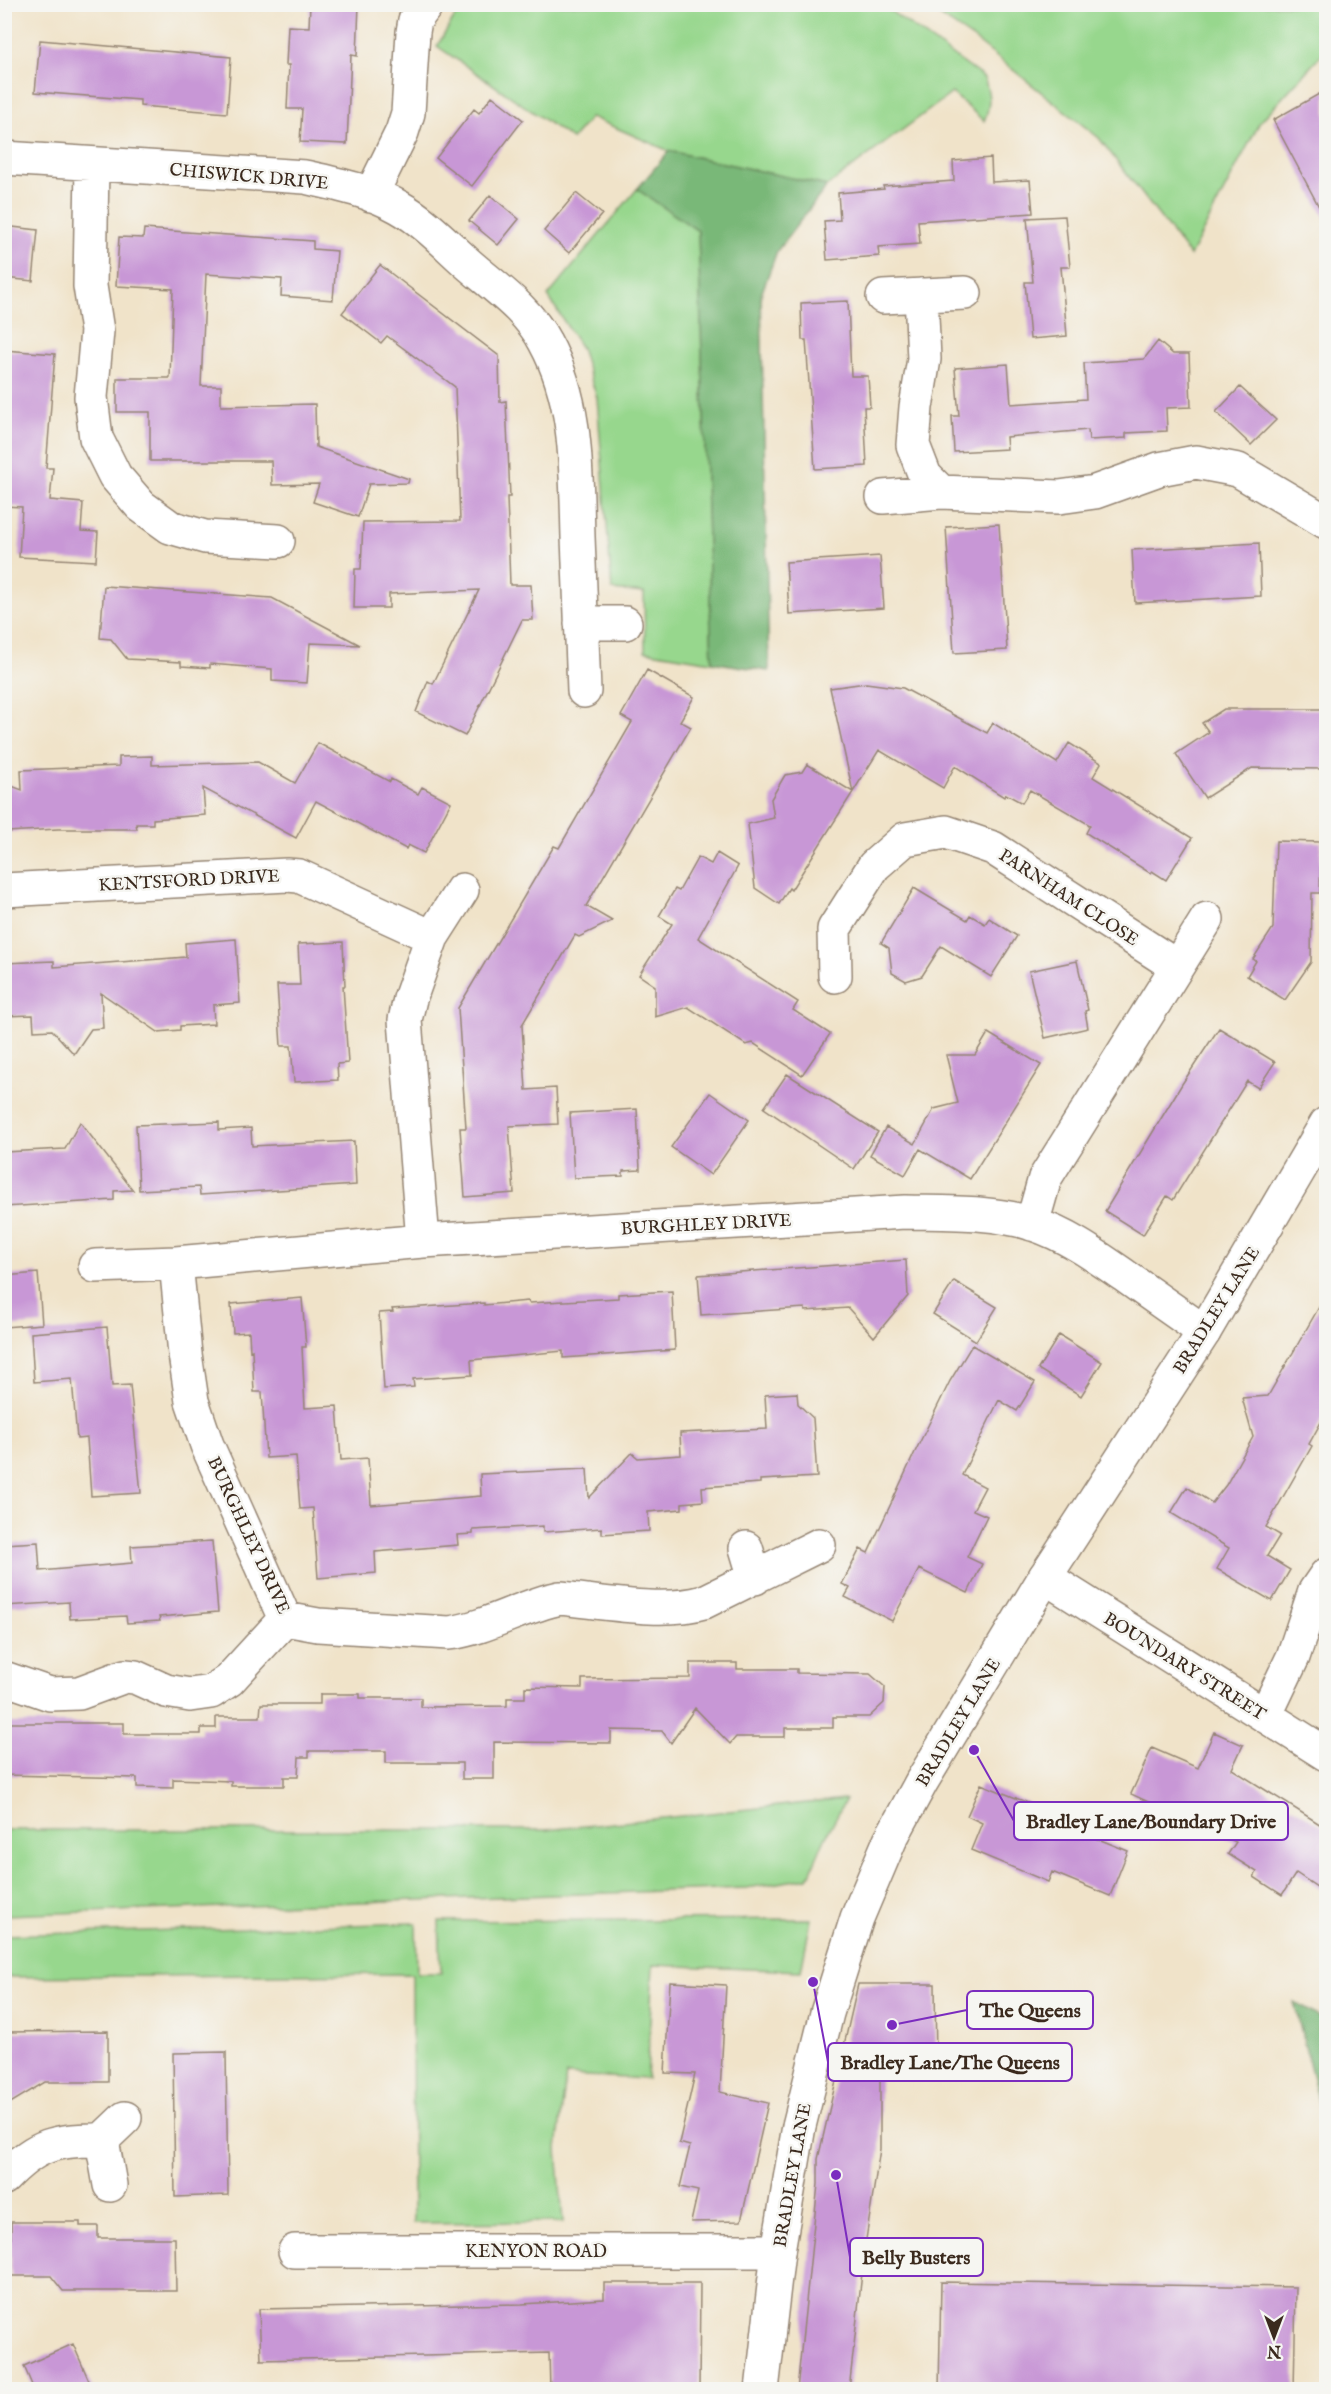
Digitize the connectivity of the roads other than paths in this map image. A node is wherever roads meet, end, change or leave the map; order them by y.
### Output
1 (426, 4) edge
2 (4, 158) edge
3 (92, 165) junction
4 (371, 195) junction
5 (965, 293) dead end
6 (921, 295) junction
7 (884, 297) dead end
8 (941, 492) junction
9 (883, 497) dead end
10 (1326, 522) edge
11 (278, 541) dead end
12 (581, 623) junction
13 (625, 623) dead end
14 (584, 691) dead end
15 (4, 890) edge
16 (462, 890) dead end
17 (1207, 919) dead end
18 (432, 937) junction
19 (1176, 966) junction
20 (835, 976) dead end
21 (1326, 1124) edge
22 (1032, 1224) junction
23 (423, 1241) junction
24 (176, 1263) junction
25 (95, 1266) dead end
26 (1204, 1332) junction
27 (819, 1545) dead end
28 (1326, 1575) edge
29 (1045, 1577) junction
30 (285, 1619) junction
31 (4, 1678) edge
32 (1264, 1716) junction
33 (1326, 1754) edge
34 (4, 2178) edge
35 (111, 2185) dead end
36 (295, 2251) dead end
37 (778, 2251) junction
38 (762, 2390) edge

1 - 4 street
2 - 3 street, CHISWICK DRIVE
3 - 4 street, CHISWICK DRIVE
3 - 11 street
4 - 12 street, CHISWICK DRIVE
5 - 6 street
6 - 7 street
6 - 8 street
8 - 9 street
8 - 10 street
12 - 13 street
12 - 14 street, CHISWICK DRIVE
15 - 18 street, KENTSFORD DRIVE
16 - 18 street
17 - 19 street
18 - 23 street
19 - 20 street, PARNHAM CLOSE
19 - 22 street
21 - 26 street, BRADLEY LANE
22 - 23 street, BURGHLEY DRIVE
22 - 26 street, BURGHLEY DRIVE
23 - 24 street, BURGHLEY DRIVE
24 - 25 street, BURGHLEY DRIVE
24 - 30 street, BURGHLEY DRIVE
26 - 29 street, BRADLEY LANE
27 - 30 street, BURGHLEY DRIVE
28 - 32 street
29 - 32 street, BOUNDARY STREET
29 - 37 street, BRADLEY LANE
30 - 31 street
32 - 33 street, BOUNDARY STREET
34 - 35 street
36 - 37 street, KENYON ROAD
37 - 38 street, BRADLEY LANE

